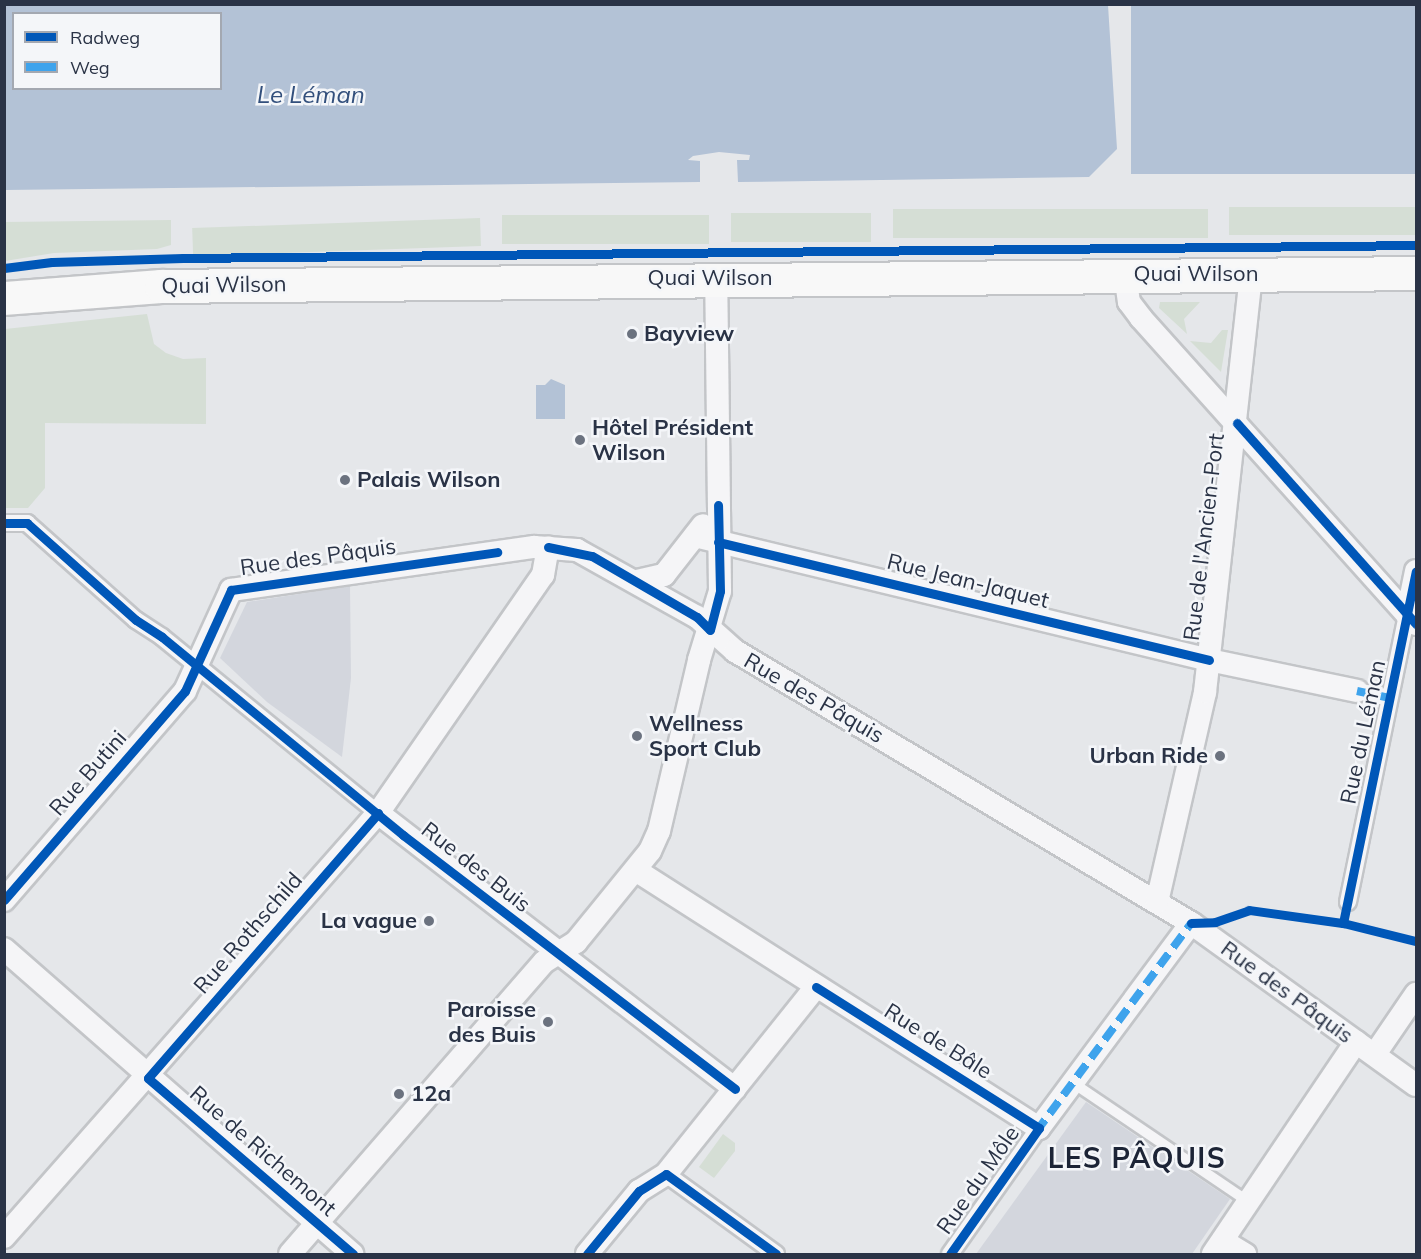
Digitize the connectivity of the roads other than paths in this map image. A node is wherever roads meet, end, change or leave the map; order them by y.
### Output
1 (1416, 273) edge
2 (1125, 274) junction
3 (1251, 274) junction
4 (716, 278) junction
5 (4, 298) edge
6 (1237, 423) junction
7 (718, 505) junction
8 (4, 523) edge
9 (695, 536) junction
10 (718, 542) junction
11 (548, 547) junction
12 (1416, 571) edge
13 (637, 581) junction
14 (1412, 619) edge
15 (710, 630) junction
16 (1209, 660) junction
17 (198, 669) junction
18 (1357, 691) joint
19 (1389, 698) junction
20 (378, 813) junction
21 (637, 871) junction
22 (4, 900) edge
23 (1157, 902) junction
24 (1348, 902) dead end
25 (1191, 923) junction
26 (4, 949) edge
27 (560, 952) junction
28 (816, 987) junction
29 (1416, 994) edge
30 (1356, 1042) junction
31 (1375, 1054) junction
32 (148, 1078) junction
33 (1072, 1083) junction
34 (1416, 1085) edge
35 (735, 1089) junction
36 (1039, 1128) junction
37 (666, 1174) junction
38 (1249, 1202) junction
39 (317, 1224) junction
40 (4, 1237) edge
41 (1218, 1248) edge
42 (290, 1254) edge
43 (353, 1254) edge
44 (586, 1254) edge
45 (776, 1254) edge
46 (950, 1254) edge
47 (1245, 1254) edge

1 - 3 main road, Quai Wilson
2 - 3 main road, Quai Wilson
2 - 4 main road, Quai Wilson
2 - 6 street
3 - 6 street, Rue de l'Ancien-Port
4 - 5 main road, Quai Wilson
4 - 7 street
6 - 14 street
6 - 16 street, Rue de l'Ancien-Port
7 - 9 street
7 - 10 street
8 - 17 street, Rue des Buis
9 - 10 street, Rue Jean-Jaquet
9 - 13 street
10 - 15 street
10 - 16 street, Rue Jean-Jaquet
11 - 13 street, Rue des Pâquis
11 - 17 street, Rue des Pâquis
11 - 20 street, Rue Rothschild
12 - 14 street, Rue du Léman
13 - 15 street, Rue des Pâquis
14 - 19 street, Rue du Léman
15 - 21 street
15 - 23 street, Rue des Pâquis
16 - 18 street, Rue Jean-Jaquet
16 - 23 street, Rue de l'Ancien-Port
17 - 20 street, Rue des Buis
17 - 22 street, Rue Butini
18 - 19 street, Rue Jean-Jaquet
19 - 24 street, Rue du Léman
20 - 27 street, Rue des Buis
20 - 32 street, Rue Rothschild
21 - 27 street
21 - 28 street, Rue de Bâle
23 - 25 street, Rue des Pâquis
25 - 30 street, Rue des Pâquis
25 - 33 street, Rue du Môle
26 - 32 street, Rue de Richemont
27 - 35 street, Rue des Buis
27 - 39 street
28 - 35 street
28 - 36 street, Rue de Bâle
29 - 31 street
30 - 31 street, Rue des Pâquis
30 - 38 street
31 - 34 street, Rue des Pâquis
32 - 39 street, Rue de Richemont
32 - 40 street, Rue Rothschild
33 - 36 street, Rue du Môle
33 - 38 lane
35 - 37 street
36 - 46 street, Rue du Môle
37 - 44 street
37 - 45 street
38 - 41 street
39 - 42 street
39 - 43 street, Rue de Richemont
41 - 47 street

